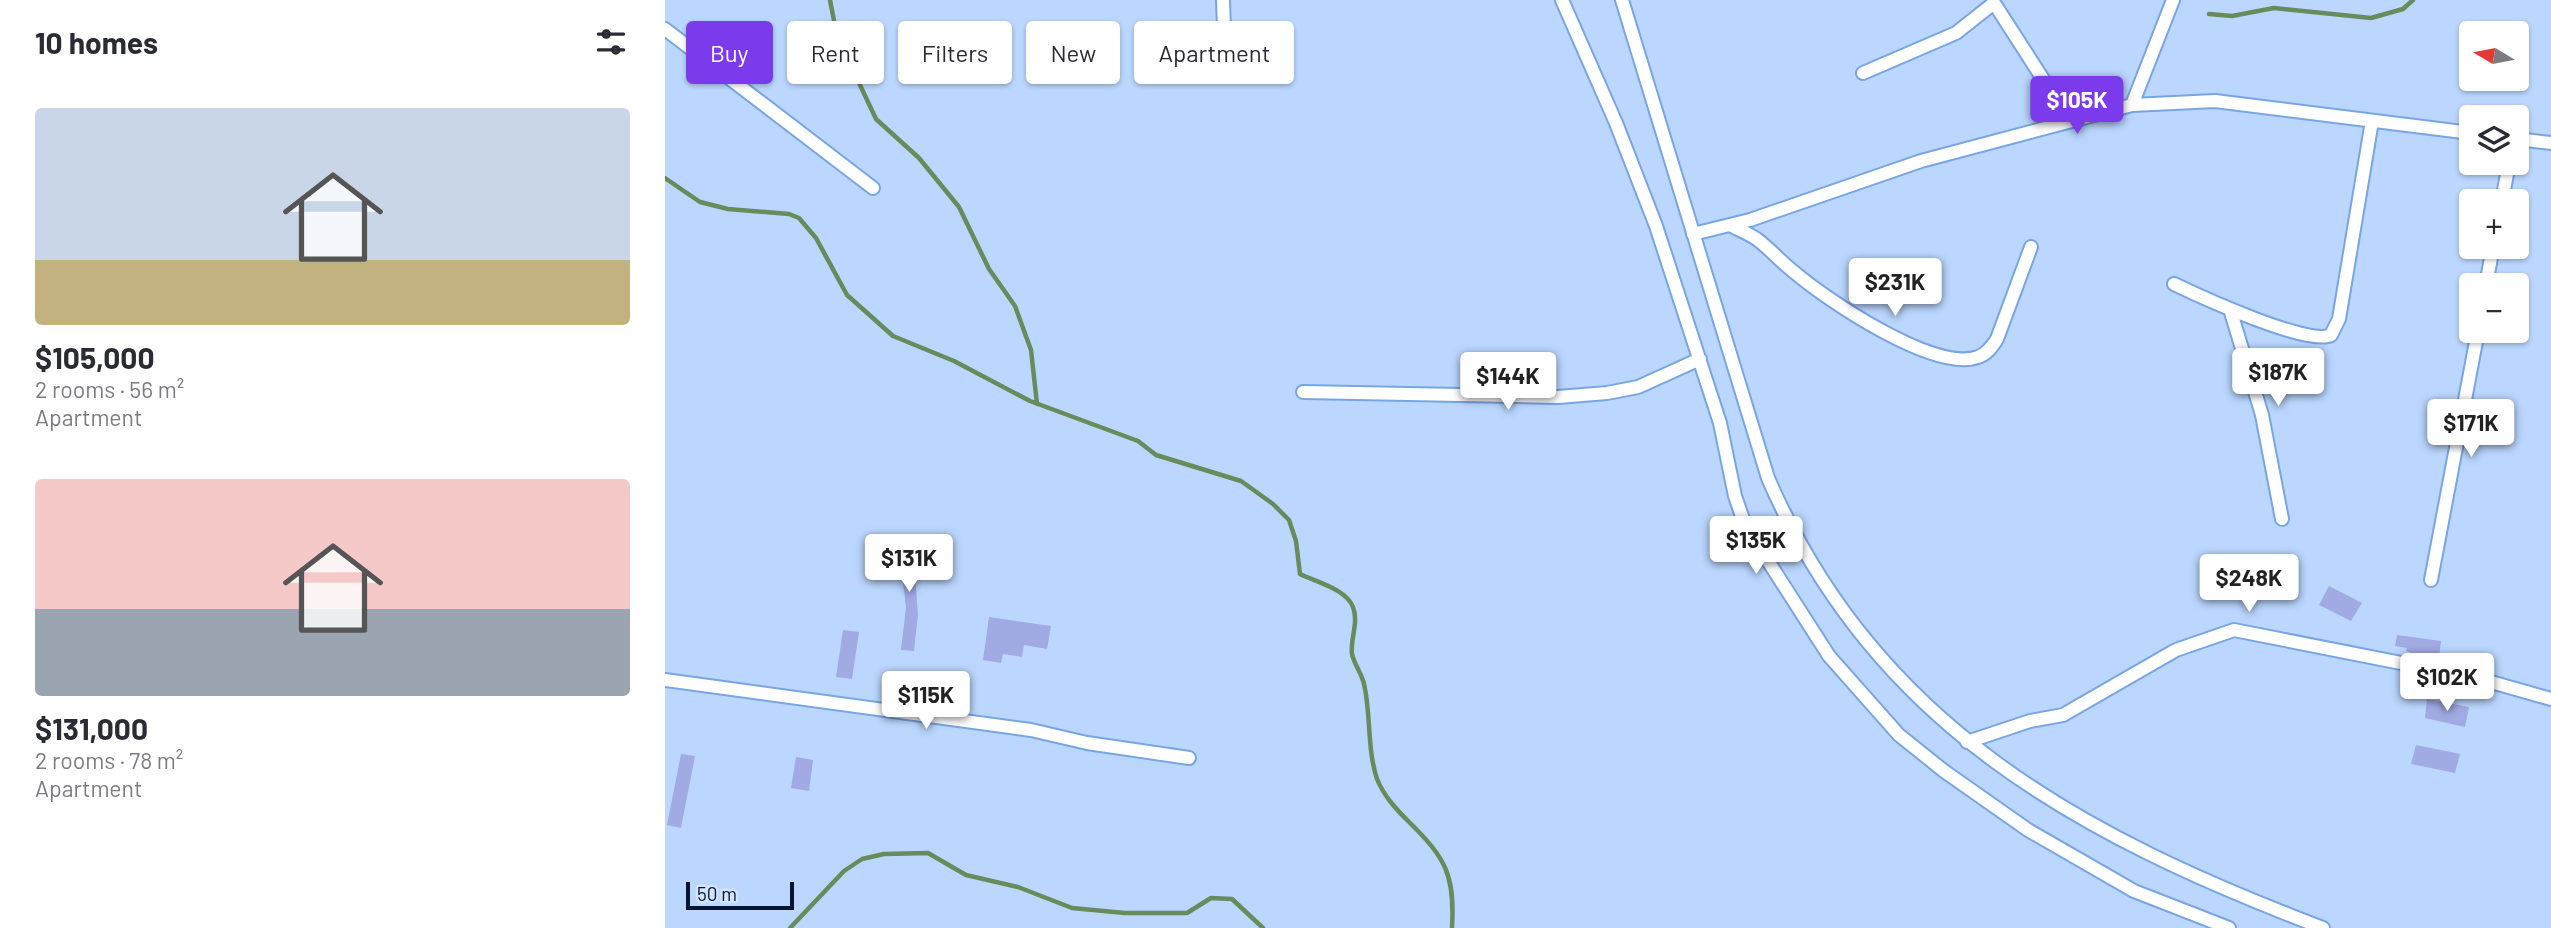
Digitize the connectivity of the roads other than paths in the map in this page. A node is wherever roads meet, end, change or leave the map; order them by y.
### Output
1 (1223, 0) edge
2 (1562, 0) edge
3 (1622, 0) edge
4 (2173, 0) edge
5 (1224, 21) edge
6 (665, 29) edge
7 (1863, 74) dead end
8 (2132, 105) junction
9 (2070, 121) junction
10 (2372, 121) junction
11 (2459, 132) edge
12 (2529, 140) edge
13 (2551, 143) edge
14 (873, 188) dead end
15 (1730, 225) junction
16 (1693, 234) junction
17 (2031, 247) dead end
18 (2174, 284) dead end
19 (2230, 309) junction
20 (2476, 343) edge
21 (1700, 359) junction
22 (1303, 392) dead end
23 (2282, 519) dead end
24 (2431, 580) dead end
25 (665, 680) edge
26 (2551, 698) edge
27 (1967, 742) junction
28 (1189, 758) dead end
29 (2229, 928) edge
30 (2323, 928) edge

1 - 5 street
2 - 21 street
3 - 16 street
4 - 8 street
6 - 14 street
7 - 9 street
8 - 9 street
8 - 10 street
9 - 15 street
10 - 11 street
10 - 19 street
12 - 13 street
15 - 16 street
15 - 17 street
16 - 27 street
18 - 19 street
19 - 23 street
20 - 24 street
21 - 22 street
21 - 29 street
25 - 28 street
26 - 27 street
27 - 30 street

